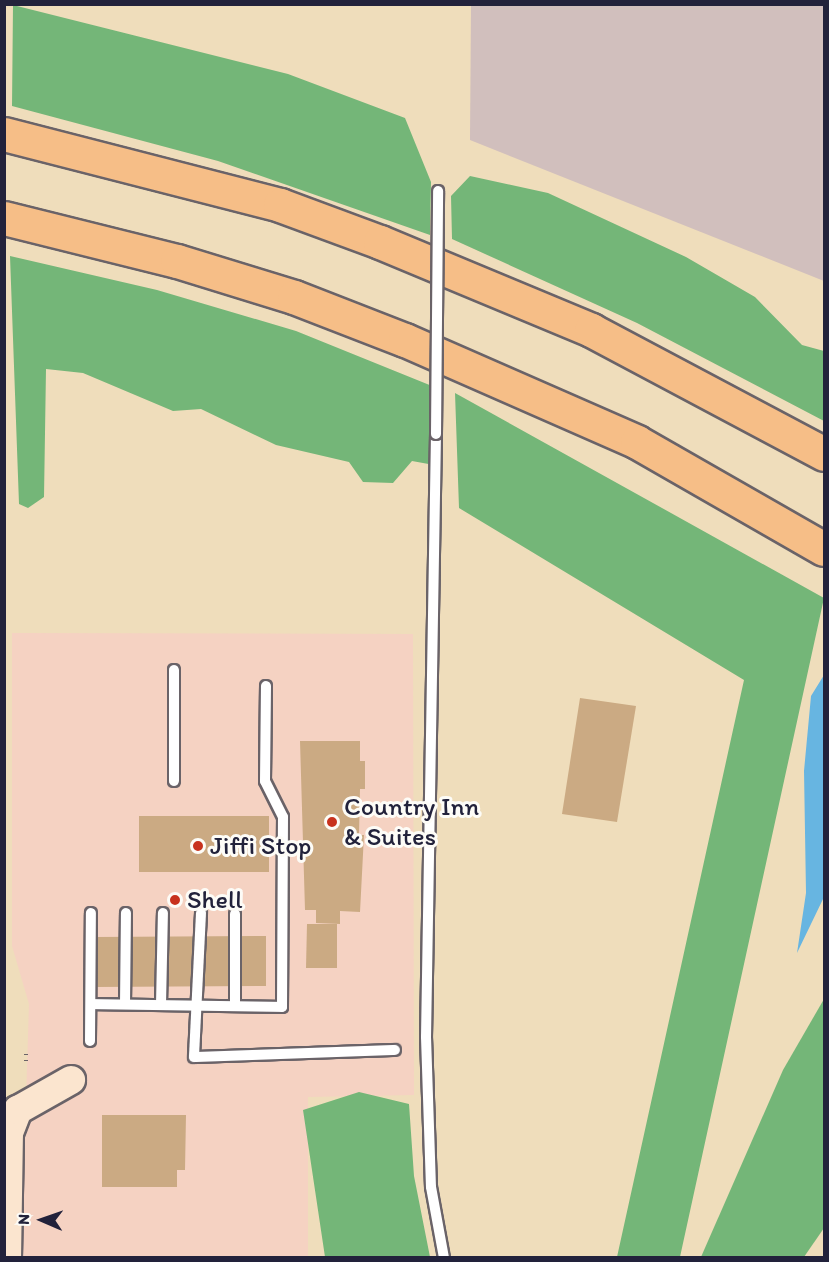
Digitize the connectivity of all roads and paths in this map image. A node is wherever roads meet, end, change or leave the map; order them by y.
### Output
1 (4, 118) edge
2 (4, 134) edge
3 (184, 179) junction
4 (438, 191) dead end
5 (4, 218) edge
6 (4, 237) edge
7 (294, 297) junction
8 (825, 454) edge
9 (825, 549) edge
10 (174, 670) dead end
11 (266, 686) dead end
12 (174, 781) dead end
13 (91, 913) dead end
14 (126, 913) dead end
15 (163, 913) dead end
16 (201, 913) dead end
17 (235, 914) dead end
18 (91, 1004) junction
19 (125, 1004) junction
20 (161, 1005) junction
21 (196, 1005) junction
22 (235, 1006) junction
23 (90, 1041) dead end
24 (395, 1050) dead end
25 (26, 1054) dead end
26 (26, 1064) dead end
27 (71, 1080) dead end
28 (7, 1257) edge
29 (444, 1257) edge

1 - 3 highway
2 - 3 highway
3 - 8 highway
4 - 29 lane, bridge
5 - 7 highway
6 - 7 highway
7 - 9 highway
10 - 12 lane
11 - 22 lane
13 - 18 lane
14 - 19 lane
15 - 20 lane
16 - 21 lane
17 - 22 lane
18 - 19 lane
18 - 23 lane
19 - 20 lane
20 - 21 lane
21 - 22 lane
21 - 24 lane
25 - 26 path
27 - 28 main road

